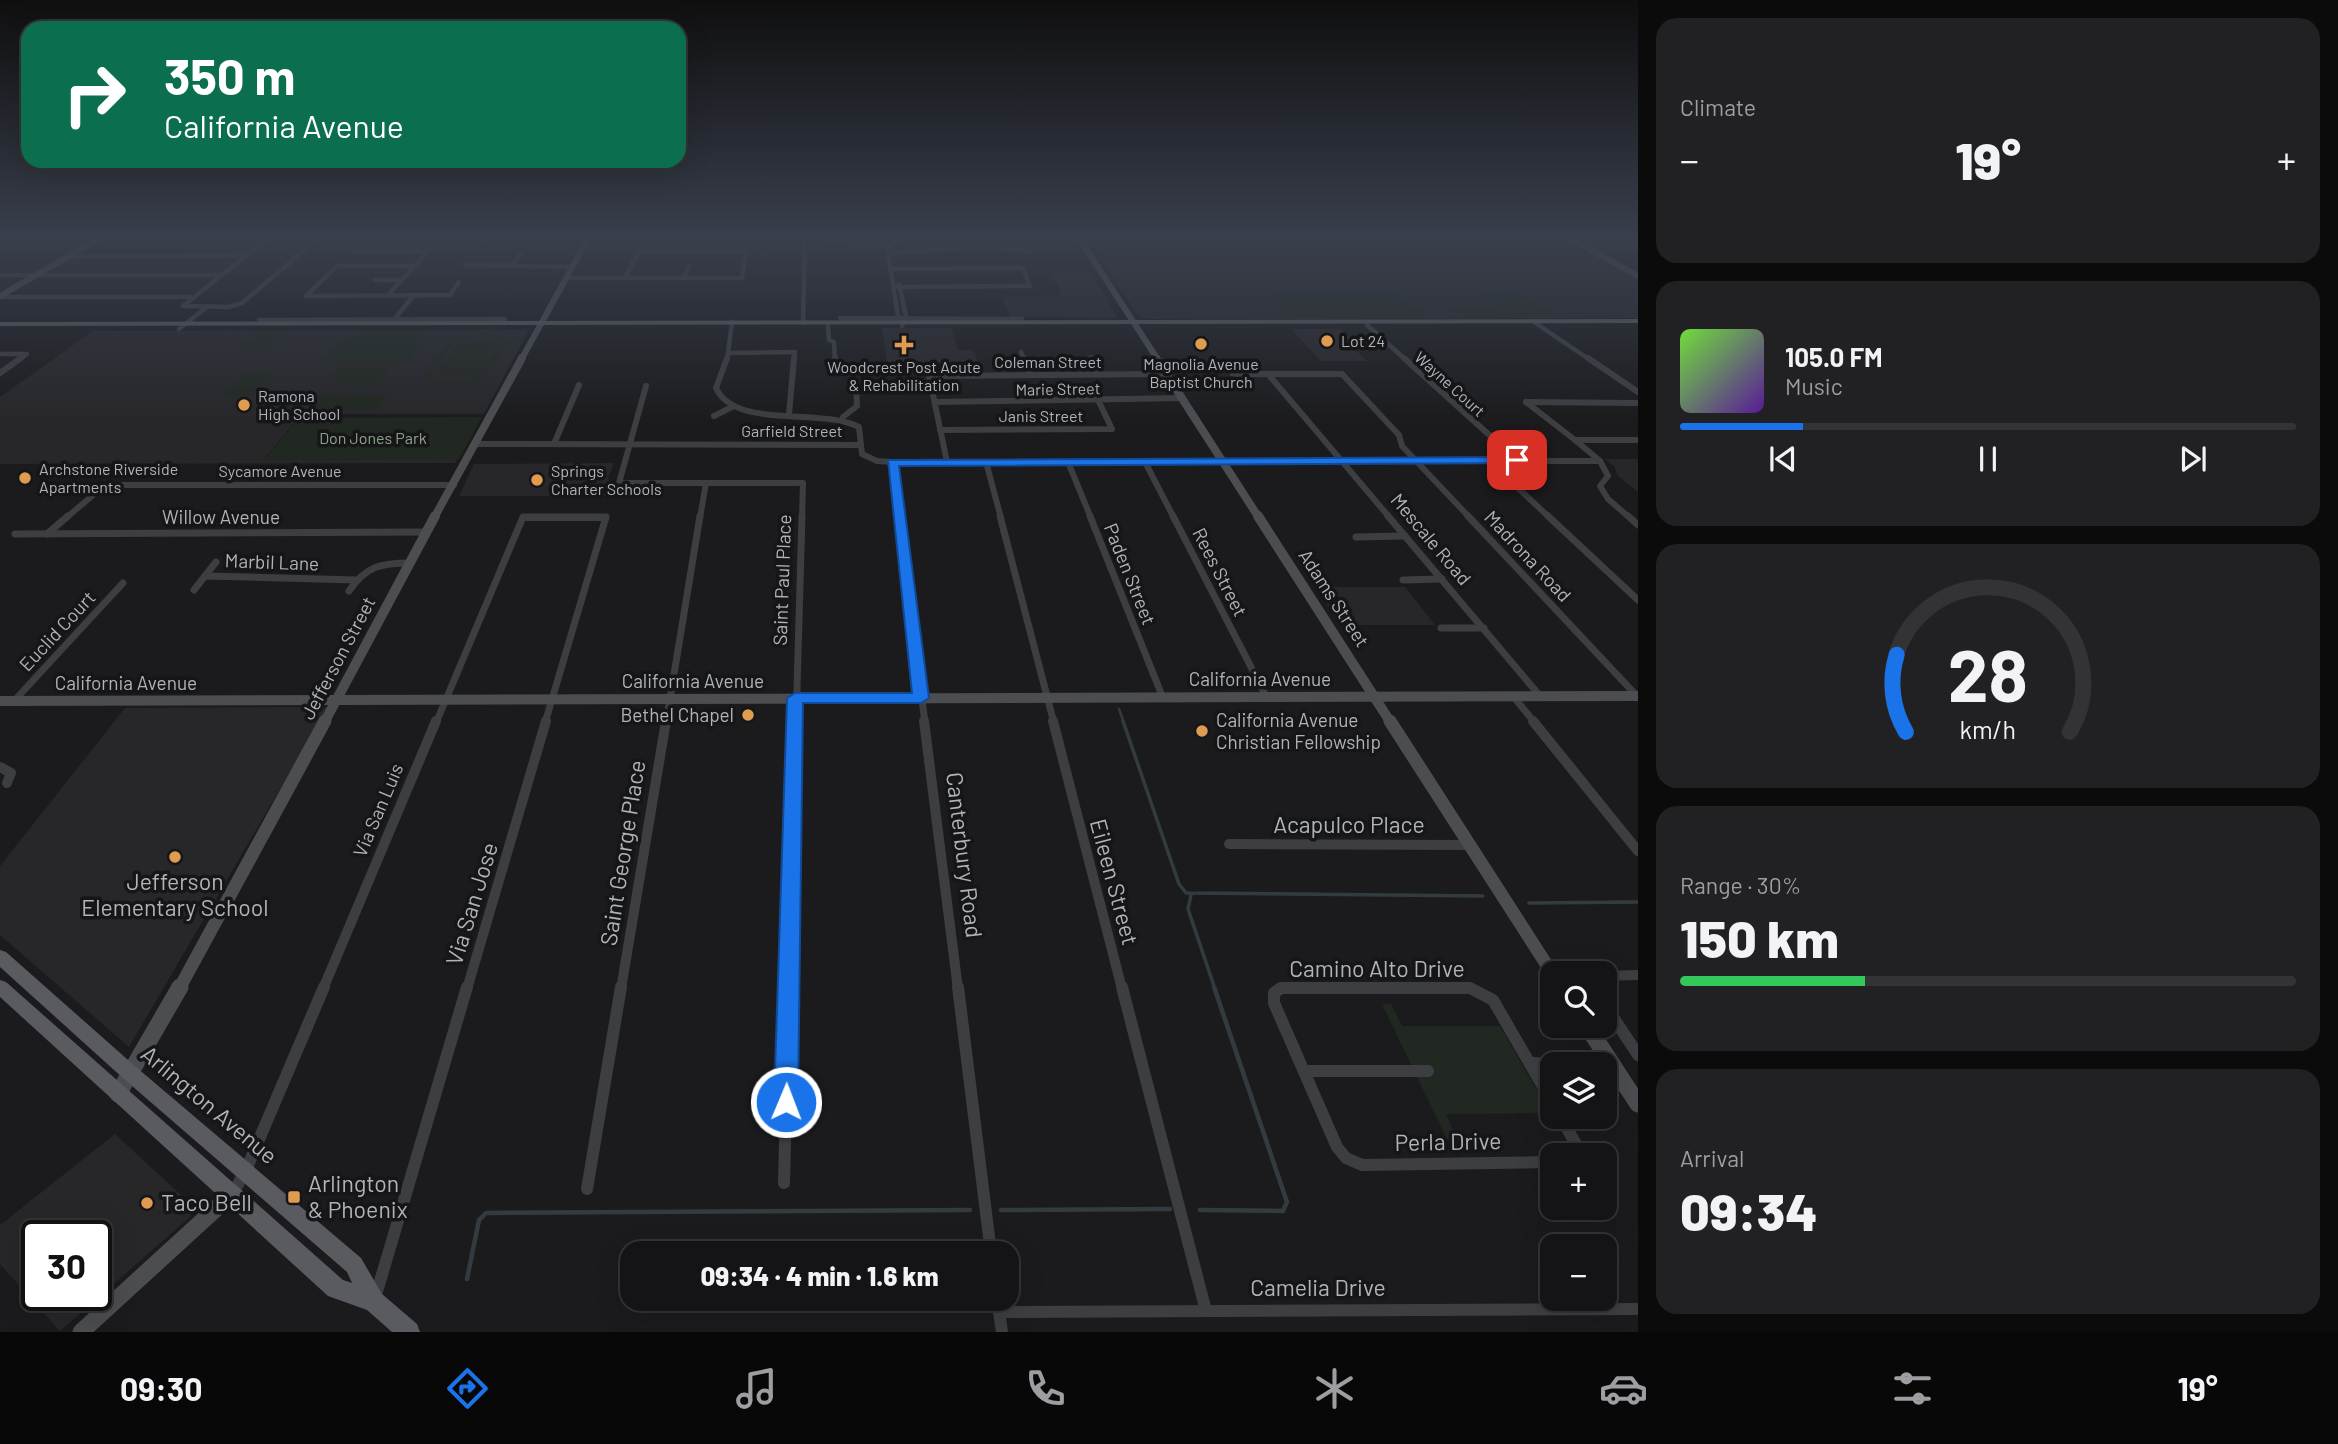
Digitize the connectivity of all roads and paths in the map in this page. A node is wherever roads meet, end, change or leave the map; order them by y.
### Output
1 (189, 299) edge
2 (247, 299) edge
3 (411, 299) edge
4 (556, 299) edge
5 (804, 299) edge
6 (897, 299) edge
7 (1119, 299) edge
8 (207, 307) junction
9 (840, 318) dead end
10 (505, 319) dead end
11 (1021, 319) dead end
12 (260, 320) dead end
13 (393, 321) junction
14 (902, 322) junction
15 (803, 323) junction
16 (1536, 323) junction
17 (1638, 323) edge
18 (1134, 324) junction
19 (1365, 324) junction
20 (542, 325) junction
21 (732, 325) junction
22 (0, 326) edge
23 (828, 326) junction
24 (182, 327) junction
25 (1021, 352) dead end
26 (729, 353) junction
27 (0, 354) edge
28 (1091, 358) dead end
29 (927, 366) dead end
30 (884, 369) dead end
31 (0, 373) edge
32 (1031, 374) junction
33 (1100, 374) junction
34 (1167, 374) junction
35 (1233, 374) dead end
36 (1268, 374) junction
37 (929, 376) junction
38 (856, 384) dead end
39 (579, 385) dead end
40 (646, 386) dead end
41 (1638, 392) edge
42 (1182, 398) junction
43 (934, 402) junction
44 (1099, 402) junction
45 (1638, 403) edge
46 (732, 407) junction
47 (789, 414) junction
48 (714, 416) dead end
49 (843, 417) junction
50 (940, 430) junction
51 (1575, 440) junction
52 (1638, 440) edge
53 (477, 444) junction
54 (555, 444) junction
55 (629, 445) junction
56 (861, 445) junction
57 (1416, 460) junction
58 (1488, 460) junction
59 (1517, 460) junction
60 (1223, 461) junction
61 (1343, 461) junction
62 (1600, 461) junction
63 (892, 462) junction
64 (947, 462) junction
65 (986, 462) junction
66 (1068, 462) junction
67 (1145, 462) junction
68 (706, 483) junction
69 (454, 485) junction
70 (606, 517) joint
71 (1638, 525) edge
72 (426, 532) junction
73 (15, 534) dead end
74 (47, 534) junction
75 (1405, 536) junction
76 (1356, 537) dead end
77 (216, 562) dead end
78 (410, 564) junction
79 (205, 576) junction
80 (1442, 579) junction
81 (356, 580) junction
82 (1403, 580) dead end
83 (123, 583) dead end
84 (194, 590) dead end
85 (349, 591) dead end
86 (1638, 600) edge
87 (1441, 628) dead end
88 (1484, 628) junction
89 (1266, 696) junction
90 (1373, 696) junction
91 (1513, 696) junction
92 (1540, 696) junction
93 (1638, 697) edge
94 (553, 698) junction
95 (795, 698) junction
96 (921, 698) junction
97 (1047, 698) junction
98 (1163, 698) junction
99 (447, 699) junction
100 (670, 699) junction
101 (338, 700) junction
102 (0, 701) edge
103 (14, 701) junction
104 (0, 767) edge
105 (7, 783) dead end
106 (1229, 844) dead end
107 (1470, 845) junction
108 (1638, 851) edge
109 (0, 957) edge
110 (1544, 961) edge
111 (1638, 975) edge
112 (1617, 976) edge
113 (0, 987) edge
114 (1617, 1023) edge
115 (146, 1045) junction
116 (107, 1054) junction
117 (1638, 1055) edge
118 (1530, 1063) junction
119 (1540, 1063) edge
120 (1429, 1070) dead end
121 (1304, 1071) junction
122 (130, 1073) junction
123 (1538, 1078) joint
124 (1617, 1080) edge
125 (1540, 1081) edge
126 (118, 1094) junction
127 (1638, 1104) edge
128 (1540, 1162) edge
129 (246, 1170) junction
130 (784, 1183) dead end
131 (587, 1189) dead end
132 (233, 1193) junction
133 (989, 1241) edge
134 (374, 1302) junction
135 (1019, 1306) edge
136 (1638, 1309) edge
137 (999, 1311) edge
138 (1206, 1311) junction
139 (81, 1332) edge
140 (410, 1332) edge
141 (1002, 1332) edge

1 - 8 street
2 - 8 street
3 - 13 street
4 - 20 main road, Jefferson Street
5 - 15 street
6 - 14 street
7 - 18 main road, Adams Street
8 - 24 street
9 - 14 street
10 - 13 street
11 - 14 street
12 - 13 street
13 - 20 main road
13 - 24 main road
14 - 15 main road
14 - 18 main road
14 - 23 main road
15 - 21 main road
16 - 17 main road
16 - 19 main road
16 - 41 street
18 - 19 main road
18 - 34 main road, Adams Street
19 - 59 street, Wayne Court
20 - 21 main road
20 - 24 main road
20 - 53 main road, Jefferson Street
21 - 23 main road
21 - 26 street
22 - 24 main road
23 - 30 street
25 - 32 street
26 - 46 street
26 - 47 street
27 - 31 street
28 - 33 street
29 - 37 street
32 - 33 street, Coleman Street
32 - 37 street, Coleman Street
33 - 34 street, Coleman Street
34 - 42 main road, Adams Street
35 - 36 street
36 - 57 street, Madrona Road
36 - 61 street, Mescale Road
37 - 43 street
38 - 49 street
39 - 54 street
40 - 55 street
42 - 44 street, Marie Street
42 - 60 main road, Adams Street
43 - 44 street, Marie Street
43 - 50 street
44 - 50 street, Janis Street
45 - 51 street
46 - 47 street
46 - 48 street
47 - 49 street
49 - 56 street
50 - 64 street
51 - 52 street
51 - 62 street
53 - 54 street, Garfield Street
53 - 69 main road, Jefferson Street
54 - 55 street, Garfield Street
55 - 56 street, Garfield Street
55 - 68 street
56 - 63 street, Garfield Street
57 - 58 street, Garfield Street
57 - 61 street, Garfield Street
57 - 93 street, Madrona Road
58 - 59 street, Garfield Street
58 - 86 street
59 - 62 street, Garfield Street
60 - 61 street, Garfield Street
60 - 67 street, Garfield Street
60 - 90 main road, Adams Street
61 - 75 street, Mescale Road
62 - 71 street
63 - 64 street, Garfield Street
63 - 96 street, Canterbury Road
64 - 65 street, Garfield Street
65 - 66 street, Garfield Street
65 - 97 street, Eileen Street
66 - 67 street, Garfield Street
66 - 98 street, Paden Street
67 - 89 street, Rees Street
68 - 95 street, Saint Paul Place
68 - 100 street, Saint George Place
69 - 72 main road, Jefferson Street
69 - 74 street, Sycamore Avenue
70 - 94 street, Via San Jose
70 - 99 street, Via San Luis
72 - 74 street, Willow Avenue
72 - 78 main road, Jefferson Street
73 - 74 street, Willow Avenue
75 - 76 street
75 - 80 street, Mescale Road
77 - 79 street
78 - 81 street, Marbil Lane
78 - 101 main road, Jefferson Street
79 - 81 street, Marbil Lane
79 - 84 street, Marbil Lane
80 - 82 street
80 - 88 street, Mescale Road
81 - 85 street, Marbil Lane
83 - 103 street, Euclid Court
87 - 88 street
88 - 92 street, Mescale Road
89 - 90 main road, California Avenue
89 - 98 main road, California Avenue
90 - 91 main road, California Avenue
90 - 107 main road, Adams Street
91 - 92 main road, California Avenue
91 - 108 street
92 - 93 main road, California Avenue
94 - 99 main road, California Avenue
94 - 100 main road, California Avenue
94 - 134 street, Via San Jose
95 - 96 main road, California Avenue
95 - 100 main road, California Avenue
95 - 130 street, Saint Paul Place
96 - 97 main road, California Avenue
96 - 133 street, Canterbury Road
97 - 98 main road, California Avenue
97 - 138 street, Eileen Street
99 - 101 main road, California Avenue
99 - 129 street, Via San Luis
100 - 131 street, Saint George Place
101 - 103 main road, California Avenue
101 - 115 main road, Jefferson Street
102 - 103 main road, California Avenue
104 - 105 street
106 - 107 street, Acapulco Place
107 - 110 main road, Adams Street
109 - 116 main road, Arlington Avenue
111 - 112 street
113 - 126 main road, Arlington Avenue
114 - 117 street
115 - 116 main road
115 - 122 main road, Jefferson Street
116 - 122 main road, Arlington Avenue
118 - 119 street
118 - 121 street, Camino Alto Drive
118 - 123 street
120 - 121 street
121 - 128 street, Perla Drive
122 - 126 main road, Jefferson Street
122 - 129 main road, Arlington Avenue
123 - 125 street
124 - 127 main road
126 - 132 main road, Arlington Avenue
129 - 132 street, Via San Luis
129 - 134 main road, Arlington Avenue
132 - 134 main road, Arlington Avenue
132 - 139 main road
134 - 140 main road, Arlington Avenue
135 - 138 street, Camelia Drive
136 - 138 street, Camelia Drive
137 - 141 street

